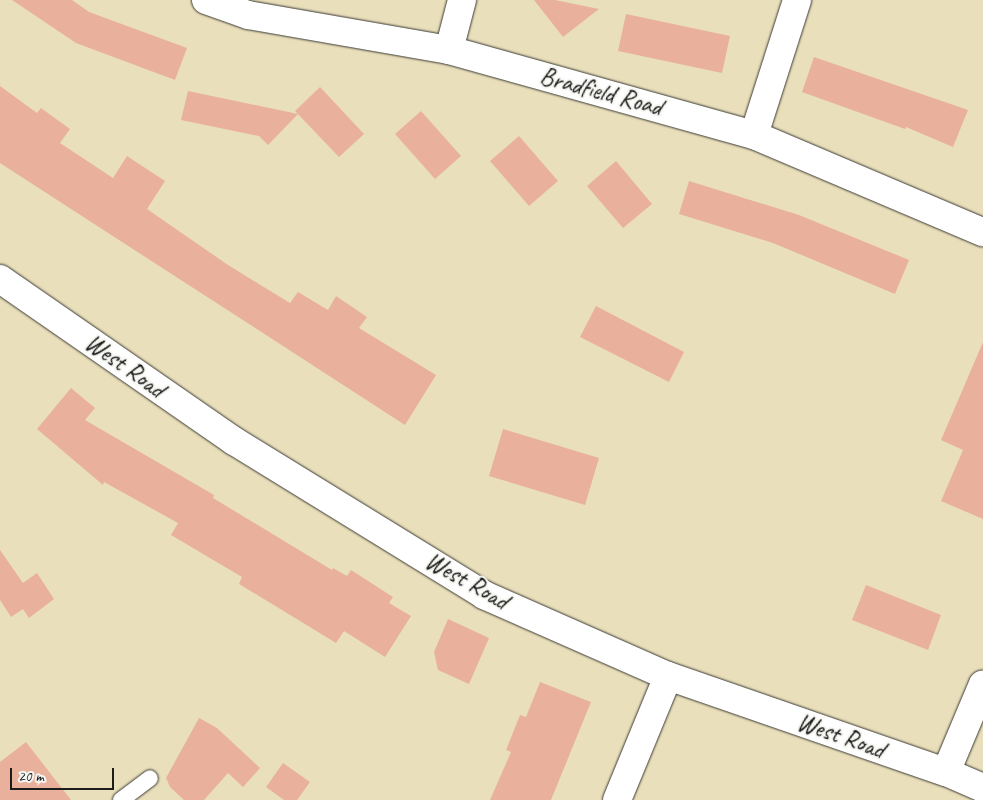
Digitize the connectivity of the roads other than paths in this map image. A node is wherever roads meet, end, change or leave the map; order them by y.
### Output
1 (206, 0) edge
2 (462, 0) edge
3 (797, 0) edge
4 (449, 50) junction
5 (754, 134) junction
6 (983, 232) edge
7 (0, 279) edge
8 (668, 676) junction
9 (983, 684) edge
10 (946, 772) junction
11 (150, 778) dead end
12 (983, 788) edge
13 (121, 800) edge
14 (617, 800) edge

1 - 4 street, Bradfield Road
2 - 4 street
3 - 5 street
4 - 5 street, Bradfield Road
5 - 6 street, Bradfield Road
7 - 8 street, West Road
8 - 10 street, West Road
8 - 14 street
9 - 10 street
10 - 12 street, West Road
11 - 13 lane

